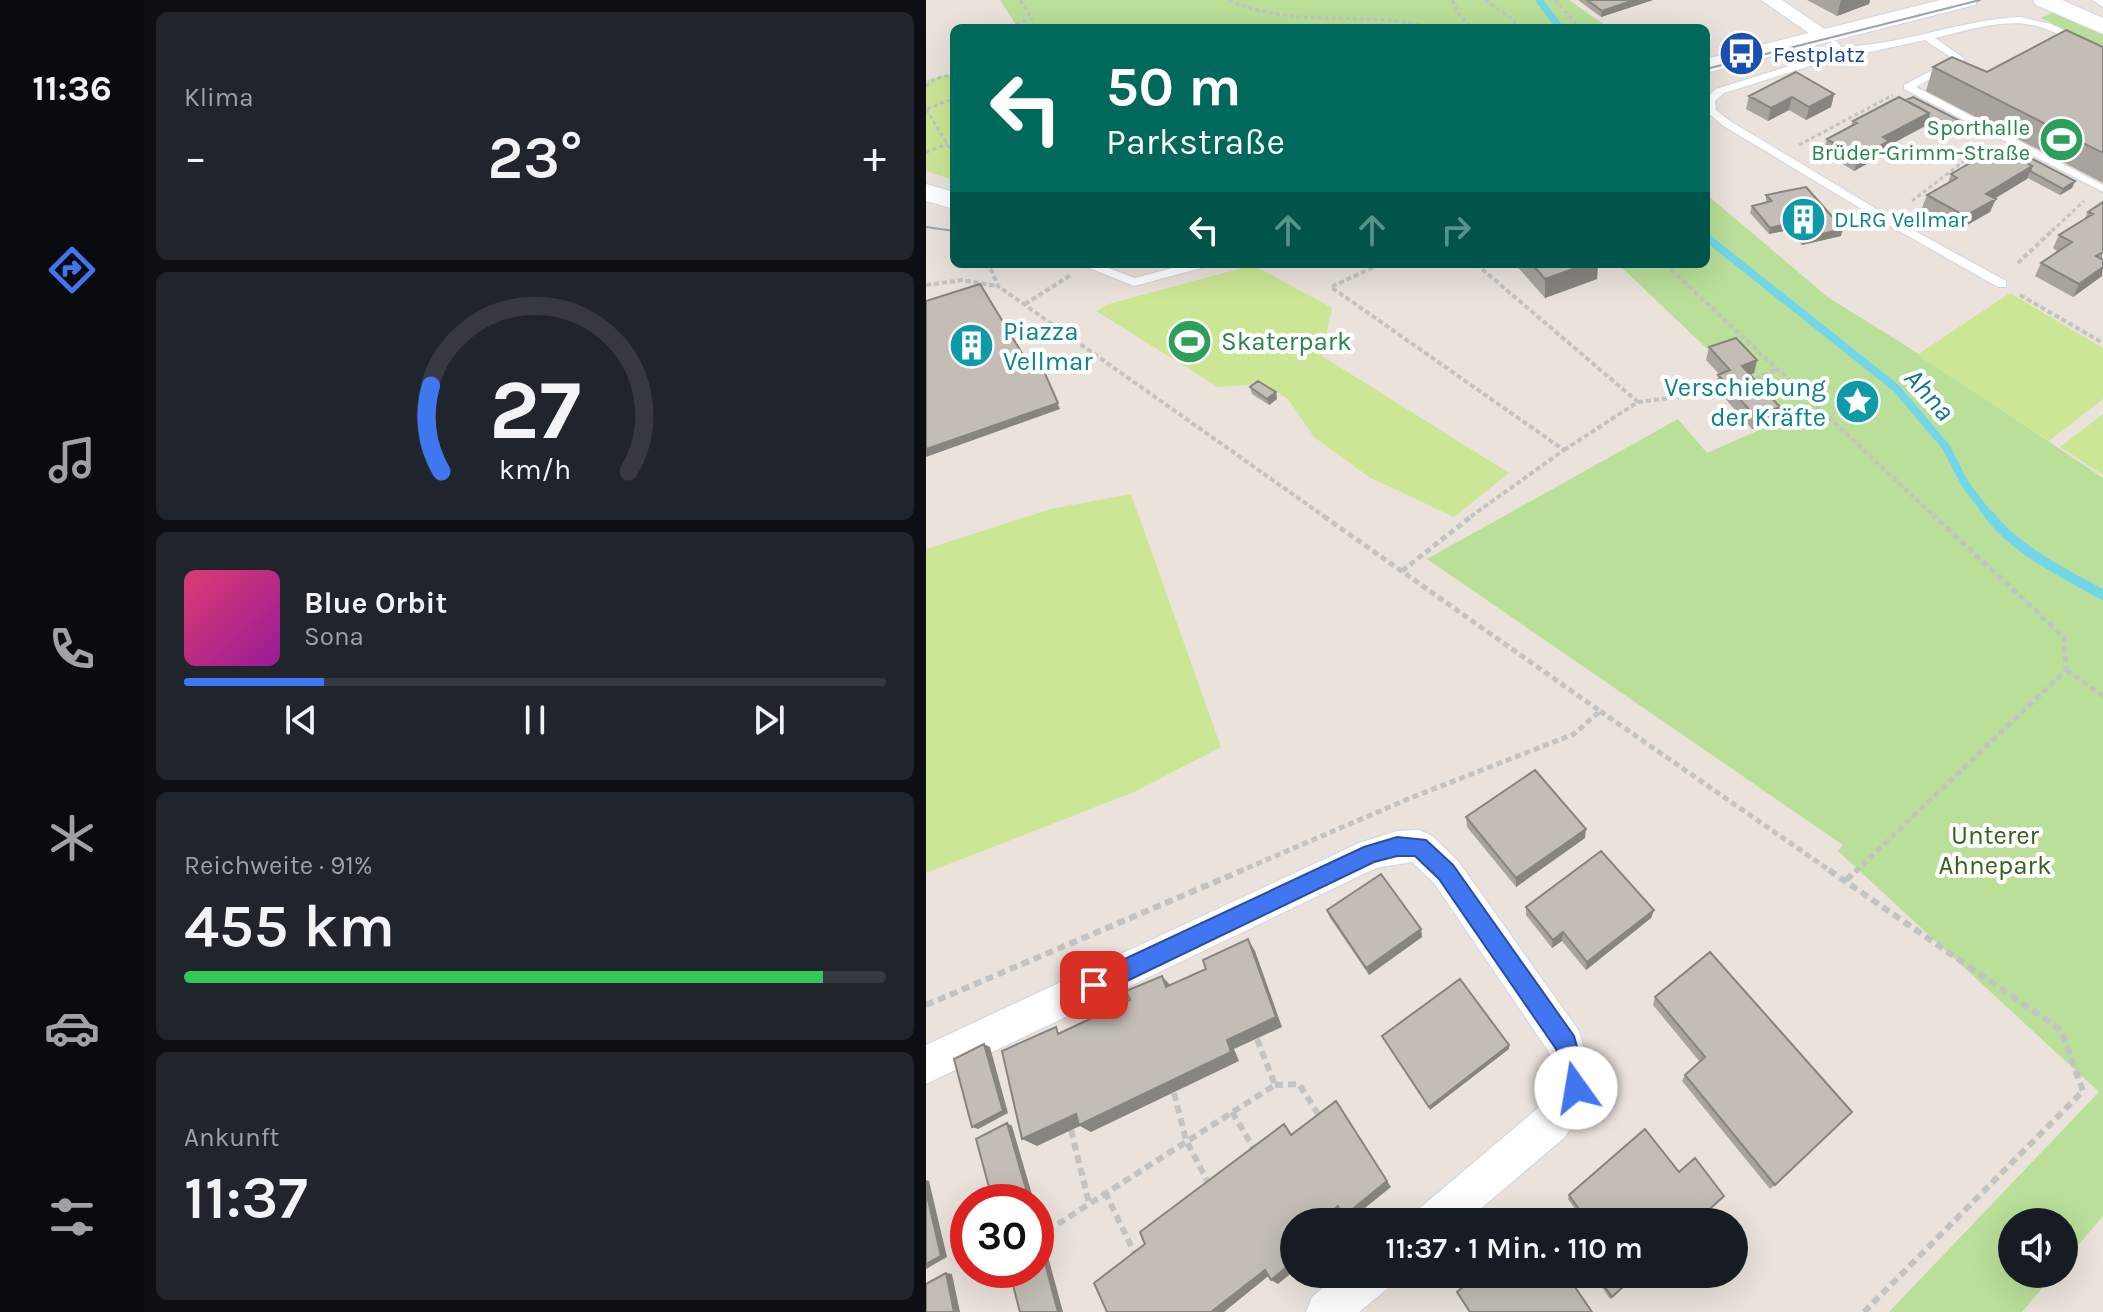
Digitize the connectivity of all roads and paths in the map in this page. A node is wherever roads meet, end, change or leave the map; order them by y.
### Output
1 (1020, 0) edge
2 (1229, 0) edge
3 (1452, 0) edge
4 (1485, 0) edge
5 (1555, 0) edge
6 (1770, 0) edge
7 (1967, 0) edge
8 (2044, 0) edge
9 (2097, 0) edge
10 (2103, 4) edge
11 (1016, 24) edge
12 (1415, 24) edge
13 (1469, 24) edge
14 (1514, 24) edge
15 (1576, 24) edge
16 (2103, 27) edge
17 (1927, 37) junction
18 (1832, 43) junction
19 (2103, 53) edge
20 (1710, 65) edge
21 (950, 75) edge
22 (926, 86) edge
23 (1908, 87) junction
24 (950, 100) edge
25 (926, 109) edge
26 (1999, 135) junction
27 (947, 144) junction
28 (950, 149) edge
29 (926, 152) edge
30 (1780, 156) junction
31 (2101, 188) edge
32 (926, 192) edge
33 (950, 200) edge
34 (1912, 201) dead end
35 (2018, 263) dead end
36 (989, 268) edge
37 (1096, 268) edge
38 (1186, 268) edge
39 (1371, 268) edge
40 (1481, 268) edge
41 (1669, 268) edge
42 (2002, 284) joint
43 (926, 285) edge
44 (998, 286) junction
45 (1058, 286) dead end
46 (1025, 304) junction
47 (2103, 343) edge
48 (1778, 369) junction
49 (1744, 384) edge
50 (1720, 392) edge
51 (1638, 402) junction
52 (1564, 450) junction
53 (1402, 571) junction
54 (2066, 670) junction
55 (2103, 696) edge
56 (1600, 711) junction
57 (1846, 880) junction
58 (926, 1005) edge
59 (1257, 1039) edge
60 (926, 1065) edge
61 (1275, 1085) junction
62 (1174, 1093) edge
63 (1232, 1112) junction
64 (1324, 1123) edge
65 (1071, 1130) edge
66 (1186, 1140) junction
67 (1258, 1157) edge
68 (1212, 1191) edge
69 (1105, 1192) junction
70 (1089, 1203) junction
71 (1451, 1208) edge
72 (1054, 1226) edge
73 (1139, 1262) edge
74 (1355, 1288) edge
75 (1327, 1312) edge
76 (1864, 1312) edge

1 - 11 path
2 - 12 path
3 - 13 path
4 - 14 path
5 - 15 path
6 - 18 street
7 - 18 street
8 - 16 street
9 - 10 lane
17 - 18 lane
17 - 19 lane
17 - 23 lane
18 - 20 street
18 - 30 lane
21 - 22 path
23 - 26 lane
23 - 30 path
24 - 25 path
25 - 27 path
26 - 31 lane
26 - 34 path
27 - 28 path
27 - 29 path
30 - 42 lane
31 - 35 path
32 - 33 street
36 - 44 path
37 - 38 lane
39 - 52 path
40 - 51 path
41 - 48 path
42 - 47 path
43 - 44 path
44 - 46 path
45 - 46 path
46 - 53 path
48 - 49 path
48 - 54 path
50 - 51 path
51 - 52 path
52 - 53 path
53 - 56 path
54 - 55 path
54 - 57 path
56 - 57 path
56 - 58 path
57 - 76 path
59 - 61 path
60 - 71 street
61 - 63 path
61 - 64 path
62 - 66 path
63 - 66 path
63 - 67 path
65 - 70 path
66 - 68 path
66 - 69 path
69 - 70 path
69 - 73 path
70 - 72 path
74 - 75 street

